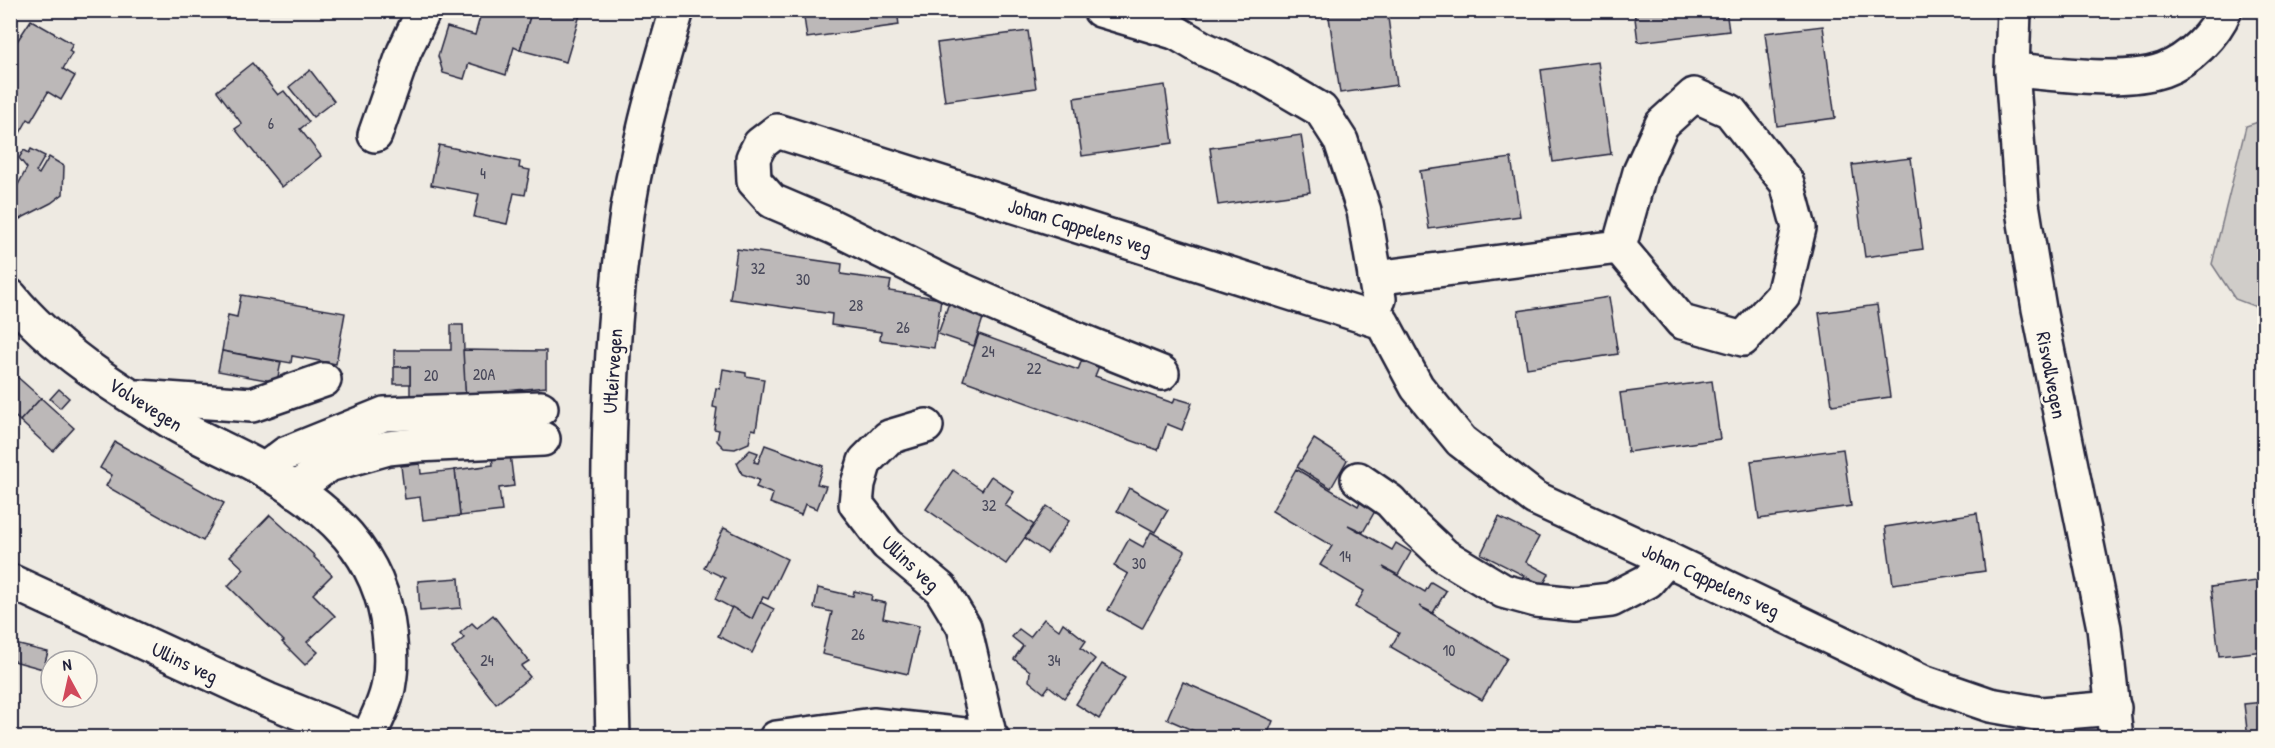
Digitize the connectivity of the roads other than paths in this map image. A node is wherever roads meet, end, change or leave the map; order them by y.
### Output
1 (423, 10) edge
2 (677, 10) edge
3 (1100, 10) edge
4 (2014, 10) edge
5 (2225, 10) edge
6 (1164, 21) edge
7 (2012, 70) junction
8 (375, 135) dead end
9 (1619, 247) junction
10 (1375, 278) junction
11 (10, 296) edge
12 (1382, 322) junction
13 (1162, 373) dead end
14 (324, 380) dead end
15 (133, 397) junction
16 (927, 426) dead end
17 (264, 470) junction
18 (1358, 479) dead end
19 (296, 491) junction
20 (1667, 559) junction
21 (10, 581) edge
22 (2041, 714) junction
23 (2115, 723) edge
24 (991, 737) edge
25 (362, 738) edge
26 (368, 738) edge
27 (613, 738) edge
28 (776, 738) edge
29 (2019, 738) edge

1 - 8 street
2 - 27 street, Utleirvegen
3 - 6 street, Johan Cappelens veg
4 - 7 street, Risvollvegen
5 - 7 street
6 - 10 street, Johan Cappelens veg
7 - 23 street, Risvollvegen
9 - 9 street
9 - 10 street
10 - 12 street, Johan Cappelens veg
11 - 15 street, Volvevegen
12 - 13 street, Johan Cappelens veg
12 - 20 street, Johan Cappelens veg
14 - 15 street
15 - 17 street, Volvevegen
16 - 24 street, Ullins veg
17 - 19 street, Volvevegen
17 - 19 street
18 - 20 street
19 - 26 street, Volvevegen
20 - 22 street, Johan Cappelens veg
21 - 25 street, Ullins veg
22 - 23 street, Johan Cappelens veg
22 - 29 street
24 - 28 street, Ullins veg

